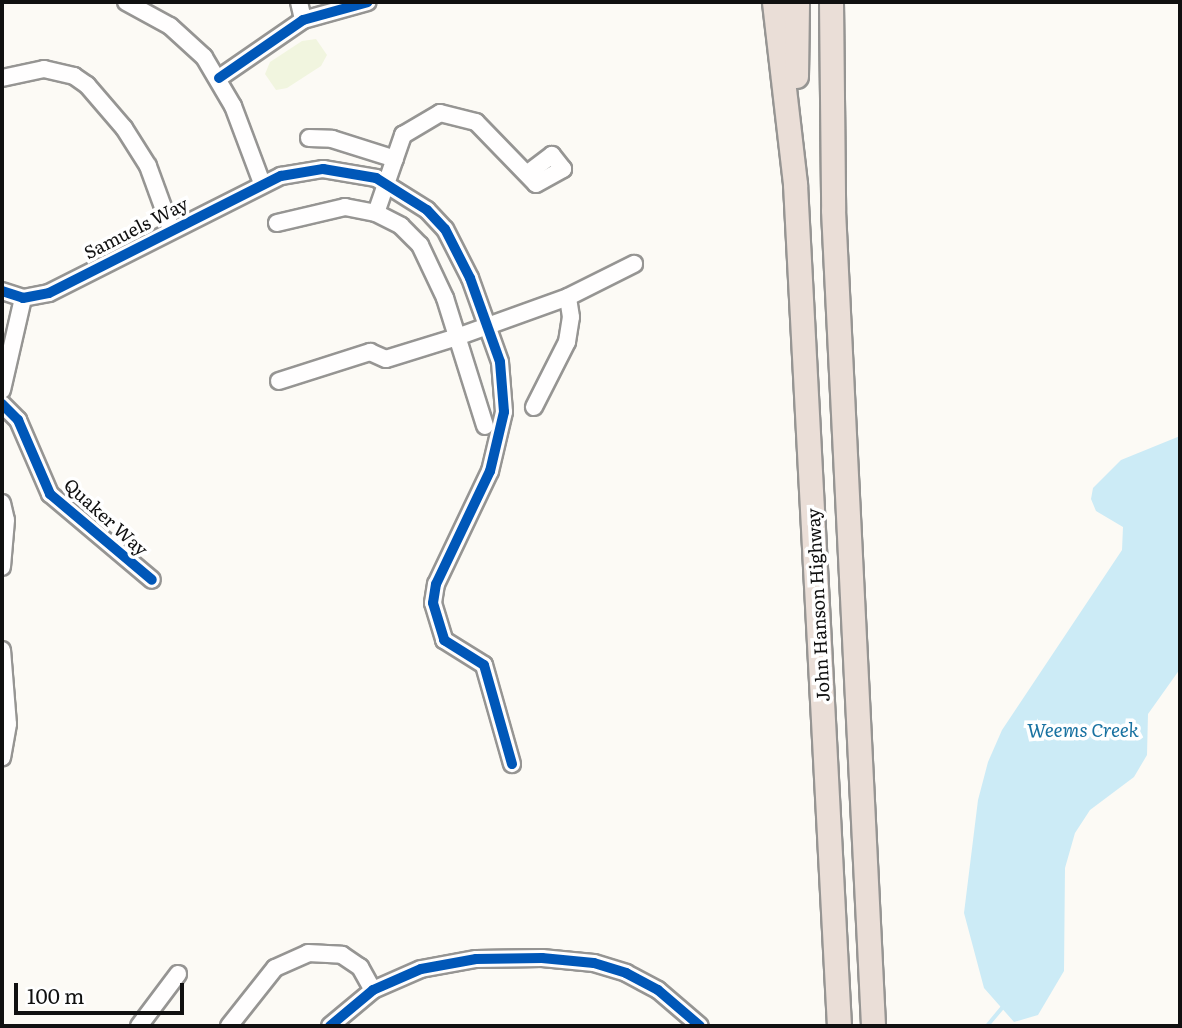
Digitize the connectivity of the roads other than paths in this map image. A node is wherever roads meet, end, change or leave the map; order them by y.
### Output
1 (126, 2) edge
2 (299, 2) edge
3 (368, 2) edge
4 (774, 2) edge
5 (797, 2) edge
6 (831, 2) edge
7 (843, 2) edge
8 (303, 20) junction
9 (219, 78) junction
10 (2, 79) edge
11 (309, 138) dead end
12 (395, 159) junction
13 (527, 174) dead end
14 (262, 183) junction
15 (386, 183) junction
16 (795, 184) junction
17 (833, 210) junction
18 (376, 213) junction
19 (277, 223) dead end
20 (171, 229) junction
21 (634, 264) dead end
22 (2, 290) edge
23 (568, 297) junction
24 (23, 298) junction
25 (486, 325) junction
26 (457, 337) junction
27 (279, 381) dead end
28 (2, 390) edge
29 (2, 404) edge
30 (534, 407) dead end
31 (485, 426) dead end
32 (2, 503) edge
33 (2, 567) edge
34 (152, 580) dead end
35 (2, 650) edge
36 (2, 757) edge
37 (512, 764) dead end
38 (178, 974) dead end
39 (373, 990) junction
40 (139, 1026) edge
41 (229, 1026) edge
42 (330, 1026) edge
43 (700, 1026) edge
44 (839, 1026) edge
45 (873, 1026) edge

1 - 9 street
2 - 8 street
3 - 8 street
4 - 16 highway
5 - 16 highway
6 - 17 highway
7 - 17 highway
8 - 9 street
9 - 14 street
10 - 20 street
11 - 12 street
12 - 13 street
12 - 15 street
14 - 15 street, Samuels Way
14 - 20 street, Samuels Way
15 - 18 street
15 - 25 street
16 - 44 highway, John Hanson Highway
17 - 45 highway, John Hanson Highway
18 - 19 street
18 - 26 street
20 - 24 street, Samuels Way
21 - 23 street
22 - 24 street
23 - 25 street
23 - 30 street
24 - 28 street
25 - 26 street
25 - 37 street
26 - 27 street
26 - 31 street
29 - 34 street, Quaker Way
32 - 33 street
35 - 36 street
38 - 40 street
39 - 41 street
39 - 42 street
39 - 43 street

